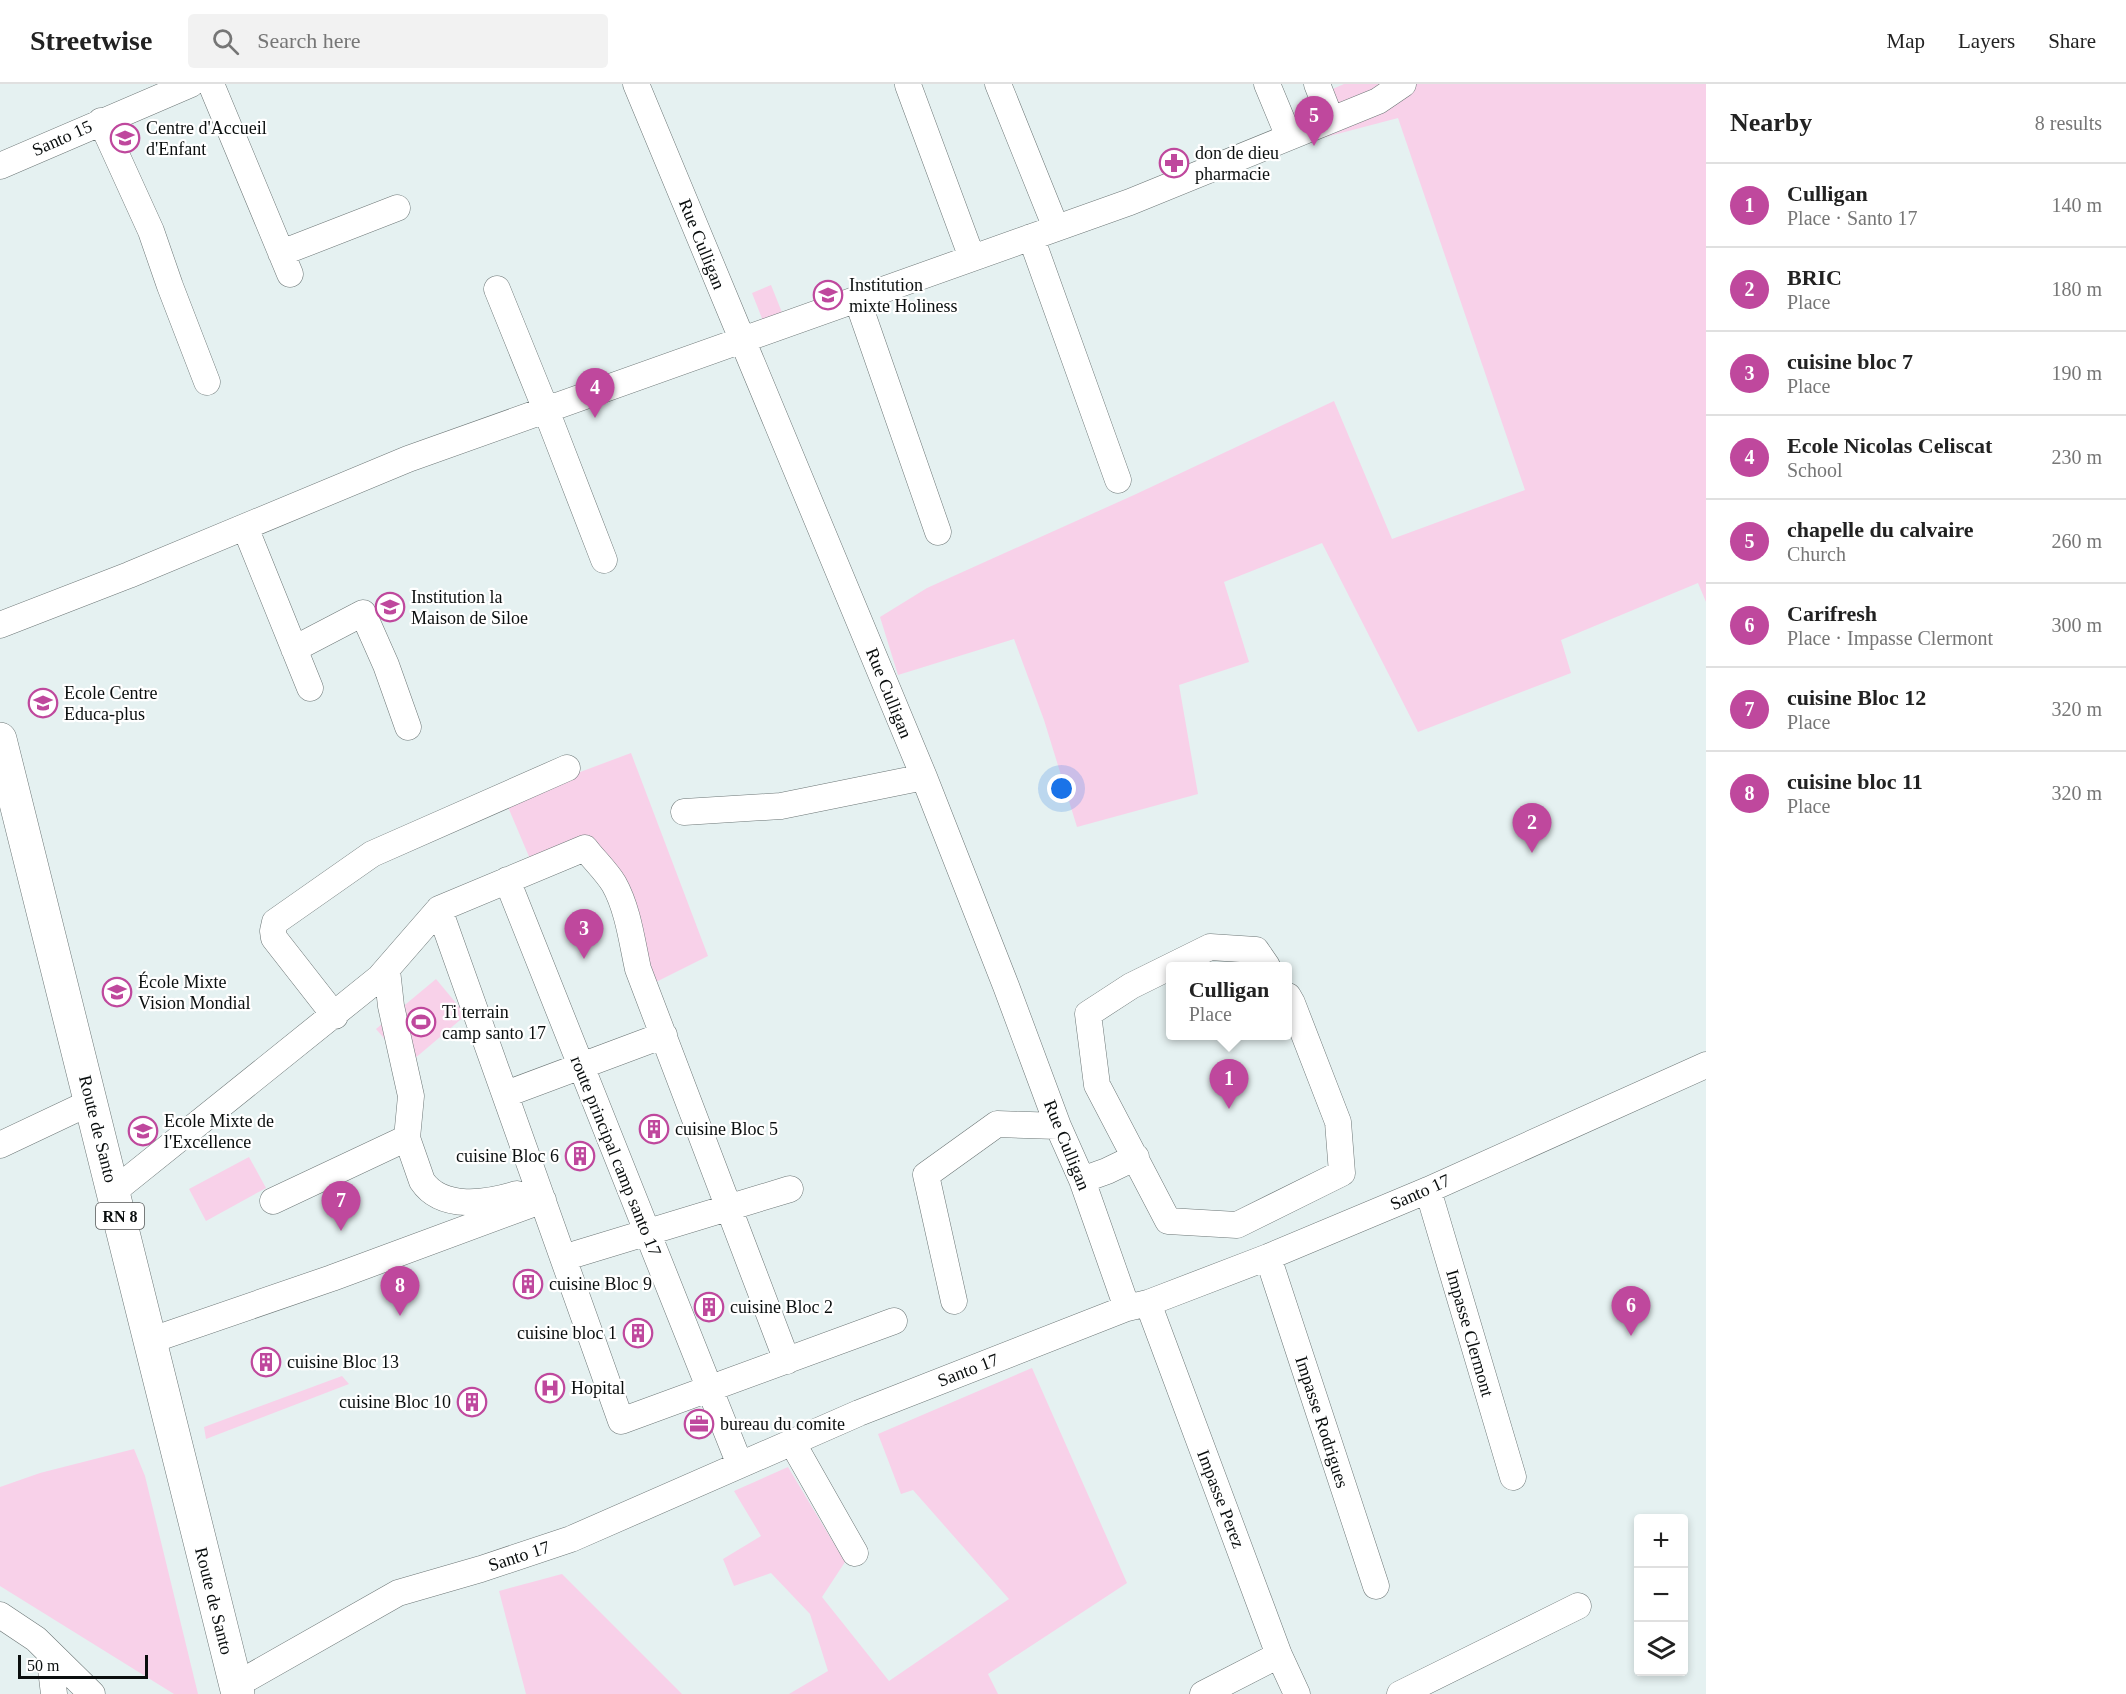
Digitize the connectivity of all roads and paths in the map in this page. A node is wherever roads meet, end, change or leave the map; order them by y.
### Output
1 (190, 84) edge
2 (211, 84) edge
3 (636, 84) edge
4 (998, 84) edge
5 (1267, 84) edge
6 (1317, 84) edge
7 (1403, 84) edge
8 (908, 85) edge
9 (1331, 120) junction
10 (101, 121) junction
11 (1289, 137) junction
12 (0, 166) edge
13 (397, 208) dead end
14 (1056, 228) junction
15 (1031, 237) junction
16 (972, 258) junction
17 (497, 289) dead end
18 (857, 299) junction
19 (741, 340) junction
20 (207, 381) dead end
21 (546, 410) junction
22 (1118, 480) dead end
23 (245, 527) junction
24 (938, 532) dead end
25 (604, 560) dead end
26 (0, 625) edge
27 (294, 649) junction
28 (310, 688) dead end
29 (408, 727) dead end
30 (0, 739) edge
31 (567, 768) dead end
32 (924, 777) junction
33 (684, 812) dead end
34 (507, 880) junction
35 (439, 909) junction
36 (1180, 962) edge
37 (1264, 962) edge
38 (1166, 969) edge
39 (384, 973) junction
40 (1292, 1003) edge
41 (335, 1016) junction
42 (663, 1035) junction
43 (1706, 1065) edge
44 (581, 1066) junction
45 (506, 1094) junction
46 (91, 1102) junction
47 (1058, 1126) junction
48 (407, 1138) junction
49 (0, 1145) edge
50 (1136, 1157) junction
51 (1082, 1179) junction
52 (790, 1189) dead end
53 (1428, 1190) junction
54 (114, 1191) junction
55 (541, 1194) junction
56 (273, 1201) dead end
57 (729, 1208) junction
58 (646, 1233) junction
59 (1268, 1257) junction
60 (563, 1258) junction
61 (954, 1301) dead end
62 (1137, 1305) junction
63 (894, 1321) dead end
64 (149, 1341) junction
65 (787, 1360) junction
66 (709, 1389) junction
67 (792, 1442) junction
68 (740, 1465) junction
69 (1513, 1477) dead end
70 (855, 1553) dead end
71 (1376, 1586) dead end
72 (1578, 1606) dead end
73 (0, 1615) edge
74 (49, 1652) junction
75 (1280, 1654) junction
76 (237, 1690) edge
77 (54, 1694) edge
78 (92, 1694) edge
79 (1203, 1694) edge
80 (1297, 1694) edge
81 (1400, 1694) edge

1 - 10 street, Santo 15
2 - 13 street
3 - 19 street, Rue Culligan
4 - 14 street
5 - 11 street
6 - 9 street
7 - 9 street
8 - 16 street
9 - 11 street
10 - 12 street, Santo 15
10 - 20 street
11 - 14 street
14 - 15 street
15 - 16 street
15 - 22 street
16 - 18 street
17 - 21 street
18 - 19 street
18 - 24 street
19 - 21 street
19 - 32 street, Rue Culligan
21 - 23 street
21 - 25 street
23 - 26 street
23 - 27 street
27 - 28 street
27 - 29 street
30 - 46 main road, Route de Santo / RN 8
31 - 41 street
32 - 33 street
32 - 47 street, Rue Culligan
34 - 35 street
34 - 42 street
34 - 44 street, route principal camp santo 17
35 - 39 street
35 - 45 street
36 - 37 street
38 - 50 street
39 - 41 street
39 - 48 street
40 - 50 street
41 - 54 street
42 - 44 street
42 - 57 street
43 - 53 street, Santo 17
44 - 45 street
44 - 58 street, route principal camp santo 17
45 - 55 street
46 - 49 street
46 - 54 main road, Route de Santo / RN 8
47 - 51 street, Rue Culligan
47 - 61 street
48 - 55 street
48 - 56 street
50 - 51 street
51 - 62 street, Rue Culligan
52 - 57 street
53 - 59 street, Santo 17
53 - 69 street, Impasse Clermont
54 - 64 main road, Route de Santo / RN 8
55 - 60 street
55 - 64 street
57 - 58 street
57 - 65 street
58 - 60 street
58 - 66 street, route principal camp santo 17
59 - 62 street, Santo 17
59 - 71 street, Impasse Rodrigues
60 - 66 street
62 - 67 street, Santo 17
62 - 75 street, Impasse Perez
63 - 65 street
64 - 76 main road, Route de Santo / RN 8
65 - 66 street
66 - 68 street, route principal camp santo 17
67 - 68 street, Santo 17
67 - 70 street
68 - 76 street, Santo 17
72 - 81 street
73 - 74 street
74 - 77 street
74 - 78 street
75 - 79 street
75 - 80 street, Impasse Perez

